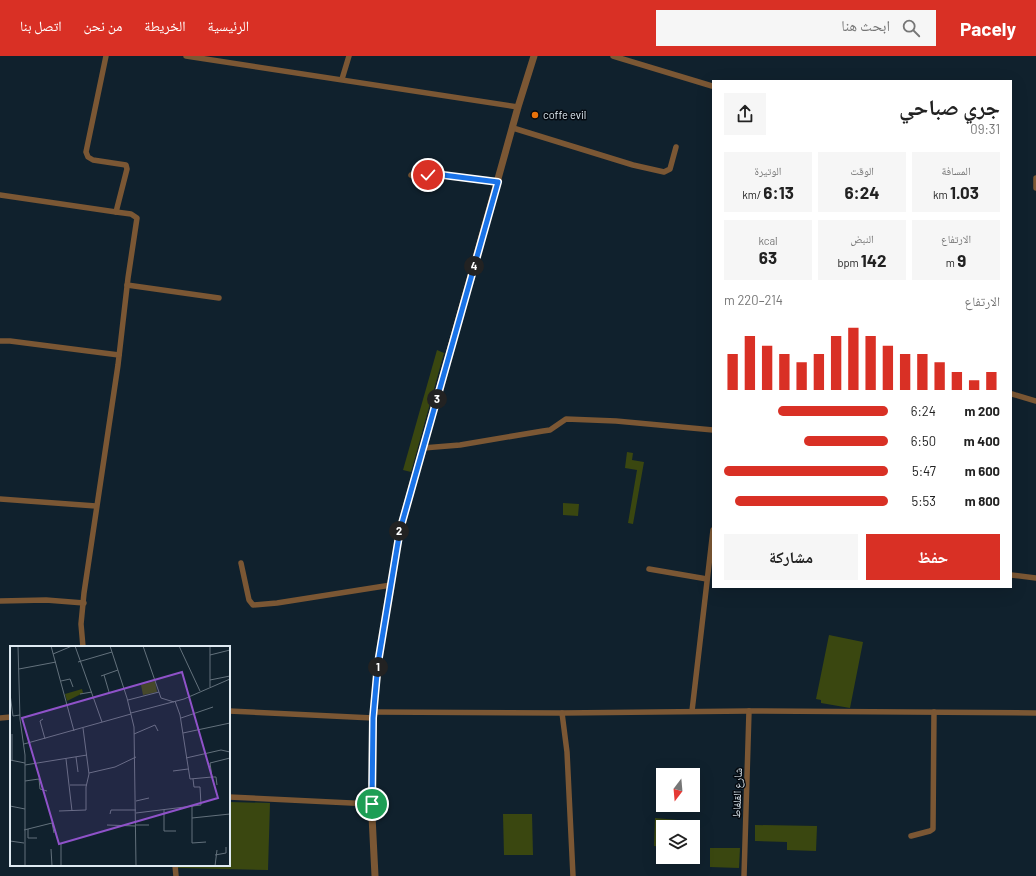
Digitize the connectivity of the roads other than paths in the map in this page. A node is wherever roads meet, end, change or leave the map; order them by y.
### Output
1 (106, 56) edge
2 (186, 56) edge
3 (349, 56) edge
4 (534, 56) edge
5 (613, 56) edge
6 (342, 79) junction
7 (712, 86) edge
8 (518, 107) junction
9 (513, 128) junction
10 (676, 147) dead end
11 (411, 176) dead end
12 (1036, 178) edge
13 (498, 182) junction
14 (1036, 188) edge
15 (0, 195) edge
16 (116, 212) junction
17 (127, 285) junction
18 (219, 298) dead end
19 (0, 341) edge
20 (119, 355) junction
21 (1012, 394) dead end
22 (1036, 401) edge
23 (712, 430) edge
24 (422, 448) junction
25 (0, 499) edge
26 (96, 506) junction
27 (712, 540) edge
28 (242, 563) dead end
29 (649, 569) dead end
30 (1012, 575) edge
31 (1036, 578) edge
32 (707, 579) junction
33 (391, 585) junction
34 (0, 601) edge
35 (84, 603) junction
36 (83, 646) edge
37 (749, 710) junction
38 (230, 711) edge
39 (692, 711) junction
40 (934, 712) junction
41 (562, 713) junction
42 (1036, 713) edge
43 (374, 715) junction
44 (10, 716) edge
45 (0, 718) edge
46 (230, 797) edge
47 (372, 804) junction
48 (911, 836) dead end
49 (175, 866) edge
50 (176, 876) edge
51 (375, 876) edge
52 (573, 876) edge
53 (744, 876) edge

1 - 16 street
2 - 6 street
3 - 6 street
4 - 8 street
5 - 7 street
6 - 8 street
8 - 9 street
9 - 10 street
9 - 13 street
11 - 13 street
12 - 14 street
13 - 24 street
15 - 16 street
16 - 17 street
17 - 18 street
17 - 20 street
19 - 20 street
20 - 26 street
21 - 22 street
23 - 24 street
24 - 33 street
25 - 26 street
26 - 35 street
27 - 32 street
28 - 33 street
29 - 32 street
30 - 31 street
32 - 39 street
33 - 43 street
34 - 35 street
35 - 36 street
37 - 39 street
37 - 40 street
37 - 53 street, شارع القلفاط
38 - 43 street
39 - 41 street
40 - 42 street
40 - 48 street
41 - 43 street
41 - 52 street
43 - 47 street
44 - 45 street
46 - 47 street
47 - 51 street
49 - 50 street

